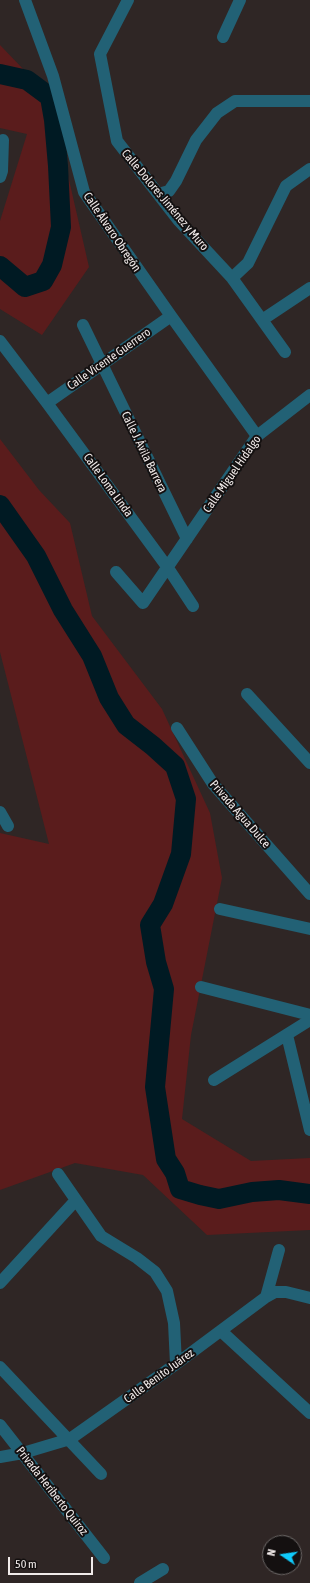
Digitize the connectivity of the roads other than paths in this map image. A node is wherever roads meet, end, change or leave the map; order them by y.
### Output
1 (25, 0) edge
2 (128, 0) edge
3 (240, 0) edge
4 (223, 36) dead end
5 (310, 102) edge
6 (3, 140) dead end
7 (310, 169) edge
8 (0, 177) edge
9 (158, 194) junction
10 (232, 278) junction
11 (310, 288) edge
12 (170, 316) junction
13 (262, 320) junction
14 (83, 325) dead end
15 (0, 341) edge
16 (285, 352) dead end
17 (101, 365) junction
18 (310, 395) edge
19 (47, 403) junction
20 (257, 436) junction
21 (187, 539) junction
22 (168, 568) junction
23 (116, 572) dead end
24 (193, 606) dead end
25 (247, 694) dead end
26 (177, 728) dead end
27 (310, 763) edge
28 (0, 812) edge
29 (8, 826) dead end
30 (310, 894) edge
31 (220, 909) dead end
32 (310, 929) edge
33 (201, 987) dead end
34 (310, 1014) edge
35 (310, 1020) edge
36 (287, 1035) junction
37 (214, 1080) dead end
38 (310, 1130) edge
39 (58, 1174) dead end
40 (76, 1200) junction
41 (279, 1250) dead end
42 (0, 1283) edge
43 (266, 1297) junction
44 (310, 1298) edge
45 (220, 1331) junction
46 (176, 1364) junction
47 (0, 1367) edge
48 (310, 1413) edge
49 (0, 1425) edge
50 (70, 1439) junction
51 (23, 1453) junction
52 (0, 1457) edge
53 (101, 1474) dead end
54 (104, 1558) dead end
55 (163, 1569) dead end
56 (140, 1583) edge

1 - 12 street, Calle Álvaro Obregón
2 - 9 street, Calle Dolores Jiménez y Muro
3 - 4 street
5 - 9 street
6 - 8 street
7 - 10 street
9 - 10 street, Calle Dolores Jiménez y Muro
10 - 13 street, Calle Dolores Jiménez y Muro
11 - 13 street
12 - 17 street, Calle Vicente Guerrero
12 - 20 street, Calle Álvaro Obregón
13 - 16 street, Calle Dolores Jiménez y Muro
14 - 17 street, Calle J. Ávila Barrera
15 - 19 street, Calle Loma Linda
17 - 19 street, Calle Vicente Guerrero
17 - 21 street, Calle J. Ávila Barrera
18 - 20 street, Calle Miguel Hidalgo
19 - 22 street, Calle Loma Linda
20 - 21 street, Calle Miguel Hidalgo
21 - 22 street, Calle Miguel Hidalgo
22 - 23 street, Calle Miguel Hidalgo
22 - 24 street, Calle Loma Linda
25 - 27 street
26 - 30 street, Privada Agua Dulce
28 - 29 street
31 - 32 street
33 - 34 street
35 - 36 street
36 - 37 street
36 - 38 street
39 - 40 street
40 - 42 street
40 - 46 street
41 - 43 street
43 - 44 street
43 - 45 street, Calle Benito Juárez
45 - 46 street, Calle Benito Juárez
45 - 48 street
46 - 50 street, Calle Benito Juárez
47 - 50 street
49 - 51 street, Privada Heriberto Quiroz
50 - 51 street, Calle Benito Juárez
50 - 53 street
51 - 52 street, Calle Benito Juárez
51 - 54 street, Privada Heriberto Quiroz
55 - 56 street

